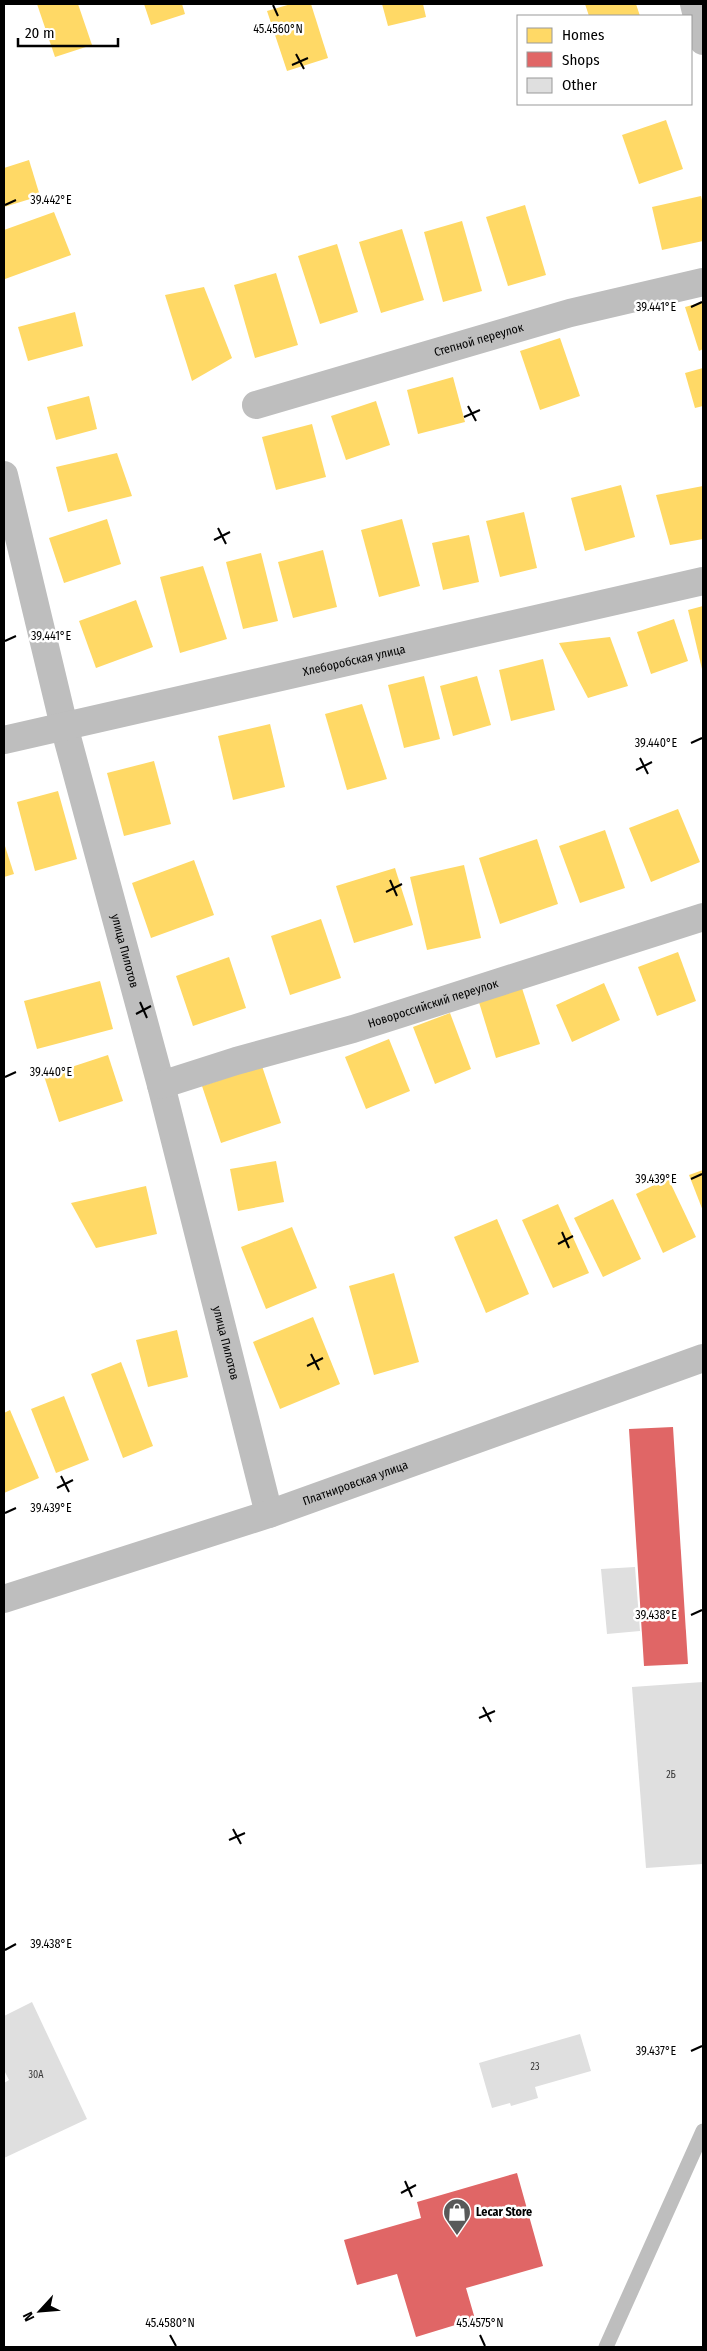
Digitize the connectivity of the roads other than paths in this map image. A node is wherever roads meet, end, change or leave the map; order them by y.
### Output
1 (694, 4) edge
2 (703, 41) edge
3 (703, 282) edge
4 (256, 405) dead end
5 (4, 475) edge
6 (703, 581) edge
7 (64, 726) junction
8 (4, 740) edge
9 (703, 917) edge
10 (161, 1085) junction
11 (703, 1358) edge
12 (269, 1514) junction
13 (4, 1599) edge
14 (703, 2132) edge
15 (606, 2347) edge

1 - 2 street
3 - 4 street, Степной переулок
5 - 7 street, улица Пилотов
6 - 7 street, Хлеборобская улица
7 - 8 street, Хлеборобская улица
7 - 10 street, улица Пилотов
9 - 10 street, Новороссийский переулок
10 - 12 street, улица Пилотов
11 - 12 street, Платнировская улица
12 - 13 street, Платнировская улица
14 - 15 lane

